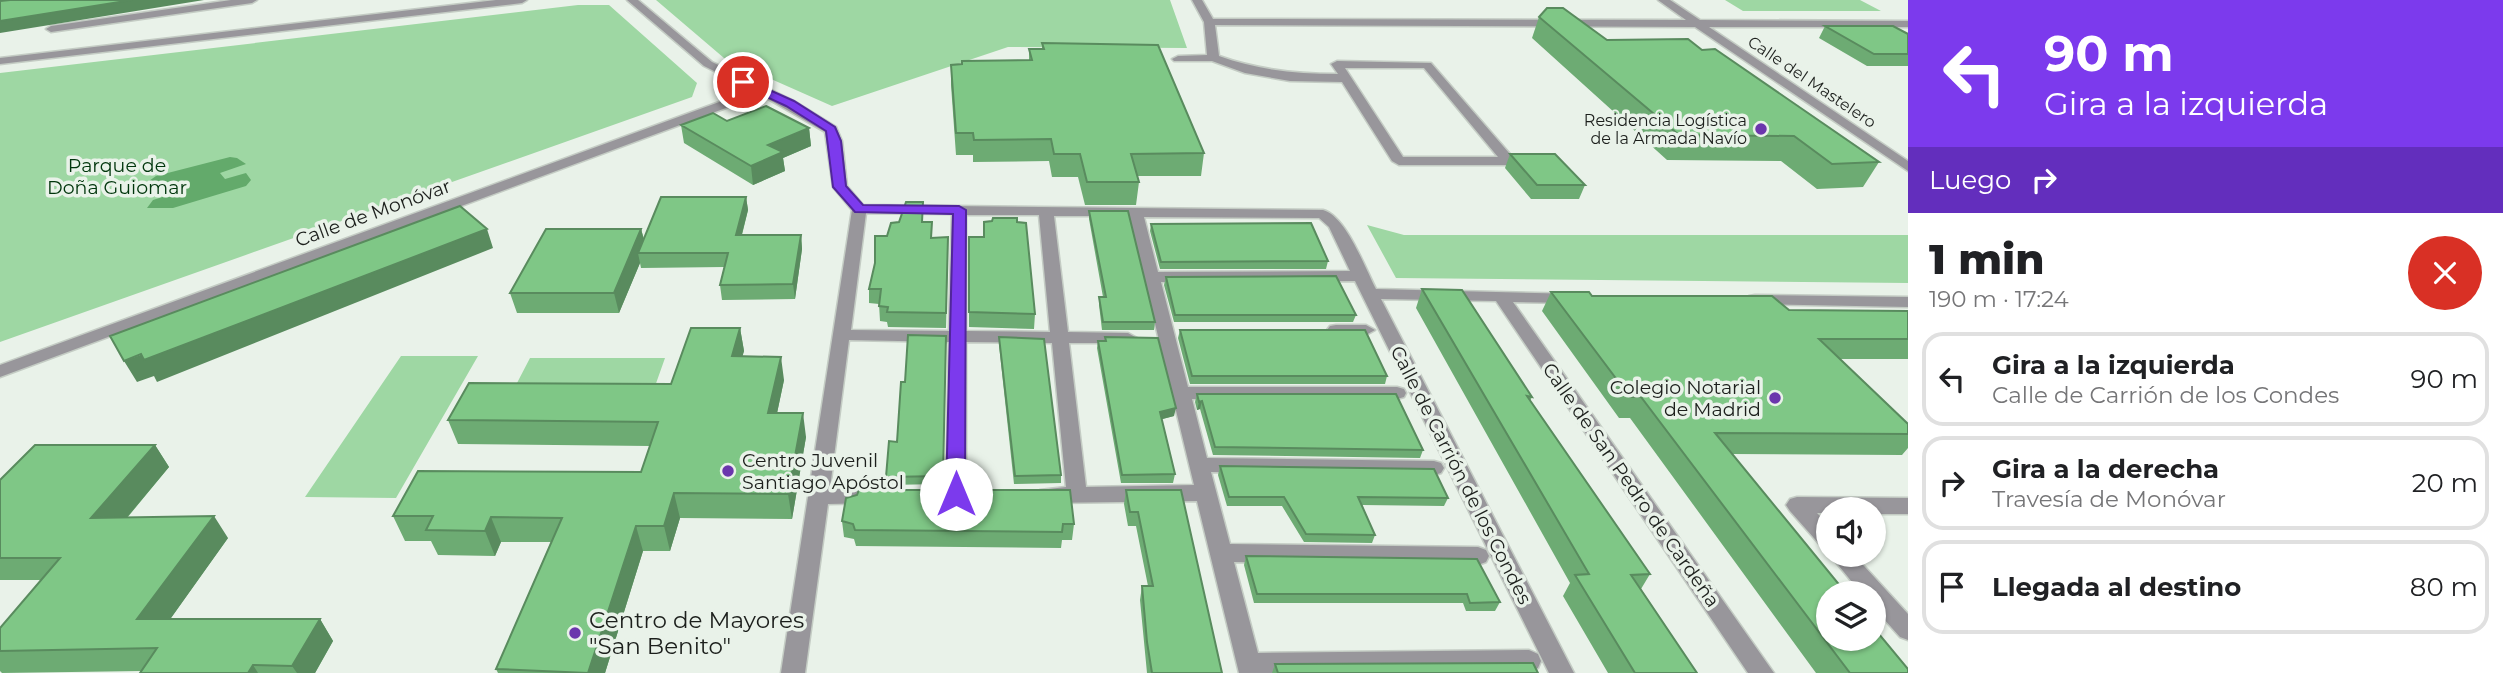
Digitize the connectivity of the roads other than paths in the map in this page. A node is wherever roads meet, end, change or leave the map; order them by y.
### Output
1 (252, 0) edge
2 (440, 0) edge
3 (522, 0) edge
4 (632, 0) edge
5 (1197, 0) edge
6 (1663, 0) edge
7 (1209, 22) junction
8 (1699, 24) junction
9 (1908, 24) edge
10 (51, 29) edge
11 (0, 49) edge
12 (1213, 58) junction
13 (1178, 59) dead end
14 (0, 61) edge
15 (1345, 78) junction
16 (760, 91) junction
17 (1908, 167) edge
18 (859, 209) junction
19 (959, 210) junction
20 (1046, 211) junction
21 (1135, 211) junction
22 (1152, 277) junction
23 (1365, 285) junction
24 (1501, 297) junction
25 (1596, 298) edge
26 (1731, 300) edge
27 (1908, 302) edge
28 (1312, 330) edge
29 (1366, 330) edge
30 (841, 334) junction
31 (1161, 335) junction
32 (957, 336) junction
33 (1059, 337) junction
34 (0, 371) edge
35 (1182, 393) junction
36 (1397, 393) edge
37 (1198, 465) junction
38 (1434, 468) edge
39 (1205, 493) junction
40 (983, 494) edge
41 (1023, 494) edge
42 (901, 495) edge
43 (1077, 495) junction
44 (819, 496) junction
45 (1816, 505) edge
46 (1886, 506) edge
47 (1908, 506) edge
48 (1816, 526) edge
49 (1221, 554) junction
50 (1478, 556) edge
51 (1853, 567) edge
52 (1908, 630) edge
53 (1530, 661) edge
54 (1250, 669) edge
55 (793, 673) edge
56 (1562, 673) edge
57 (1762, 673) edge

1 - 10 street
2 - 11 street
3 - 14 street
4 - 16 street
5 - 7 street
6 - 8 street, Calle del Mastelero
7 - 8 street
7 - 12 street
8 - 9 street
8 - 17 street, Calle del Mastelero
12 - 13 street
12 - 15 street
15 - 15 street
16 - 18 street
16 - 34 street, Calle de Monóvar
18 - 19 street, Calle de Carrión de los Condes
18 - 30 street
19 - 20 street, Calle de Carrión de los Condes
19 - 32 street
20 - 21 street, Calle de Carrión de los Condes
20 - 33 street
21 - 22 street
21 - 23 street, Calle de Carrión de los Condes
22 - 23 street
22 - 31 street
23 - 24 street
23 - 56 street, Calle de Carrión de los Condes
24 - 25 street
24 - 57 street, Calle de San Pedro de Cardeña
26 - 27 street
28 - 29 street
30 - 32 street
30 - 44 street
31 - 33 street
31 - 35 street
32 - 33 street
32 - 40 street
33 - 43 street
35 - 36 street, Calle de Carrión de los Condes
35 - 37 street
37 - 38 street, Calle de Carrión de los Condes
37 - 39 street
39 - 43 street
39 - 49 street
41 - 43 street
42 - 44 street
44 - 55 street
45 - 48 street
46 - 47 street
49 - 50 street, Calle de Carrión de los Condes
49 - 54 street
51 - 52 street
53 - 54 street

